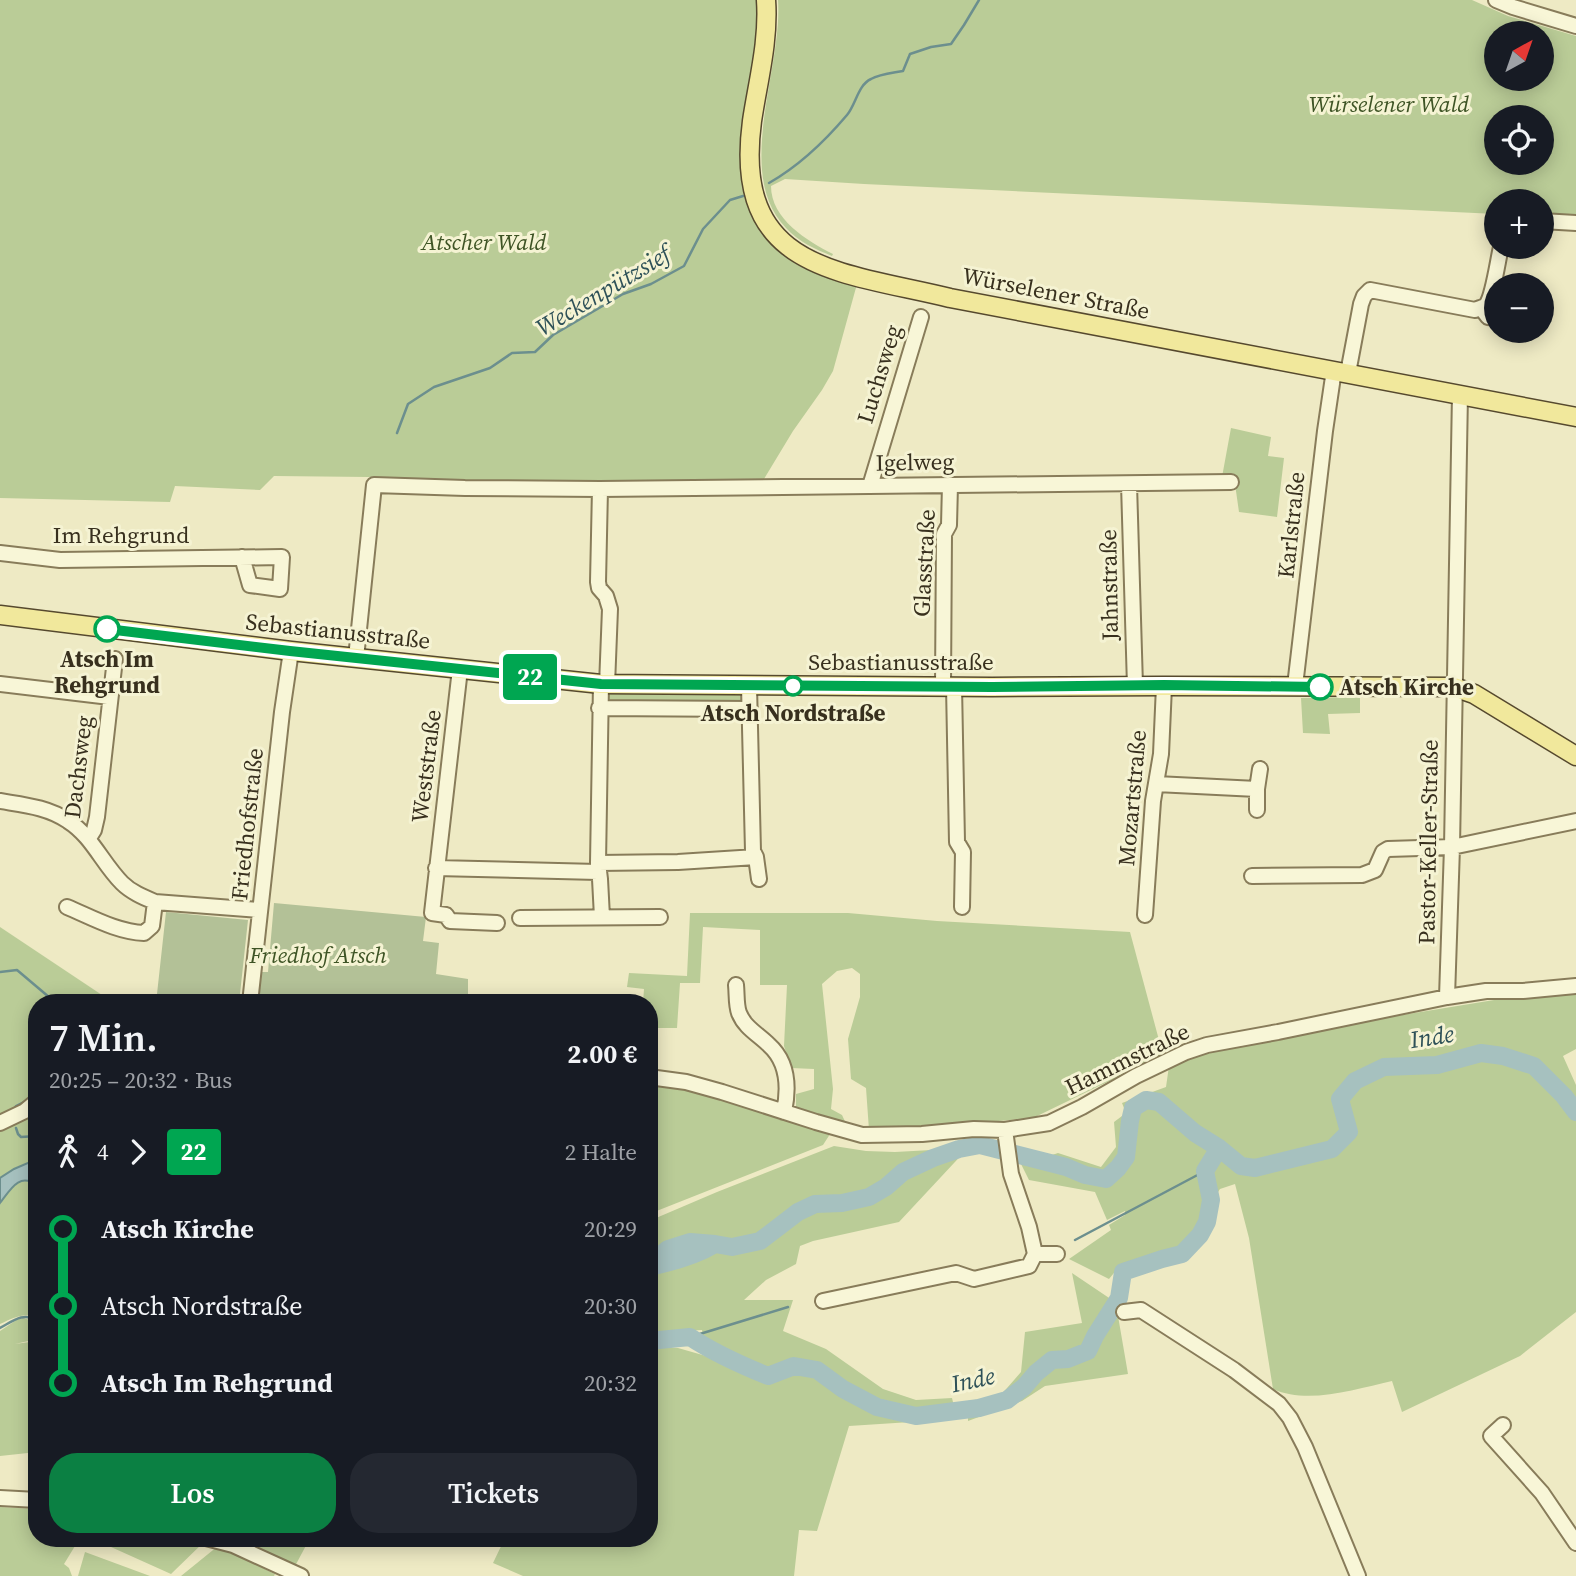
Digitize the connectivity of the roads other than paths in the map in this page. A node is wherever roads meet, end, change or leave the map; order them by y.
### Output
1 (766, 0) edge
2 (1496, 0) edge
3 (1576, 26) edge
4 (1554, 222) edge
5 (1576, 223) edge
6 (1498, 259) edge
7 (1481, 308) junction
8 (1484, 312) edge
9 (920, 317) dead end
10 (1341, 371) junction
11 (1460, 394) junction
12 (1576, 417) edge
13 (1231, 482) dead end
14 (1129, 484) junction
15 (950, 485) junction
16 (870, 486) junction
17 (600, 489) junction
18 (0, 553) edge
19 (242, 557) dead end
20 (0, 615) edge
21 (290, 651) junction
22 (356, 658) junction
23 (115, 659) dead end
24 (460, 669) junction
25 (0, 684) edge
26 (604, 684) junction
27 (1164, 685) junction
28 (749, 686) junction
29 (949, 686) junction
30 (1135, 686) junction
31 (1296, 686) junction
32 (1454, 687) junction
33 (110, 697) junction
34 (599, 708) junction
35 (750, 709) junction
36 (1576, 756) edge
37 (1260, 769) dead end
38 (1156, 784) junction
39 (1257, 789) junction
40 (0, 801) edge
41 (1257, 810) dead end
42 (1576, 821) edge
43 (89, 838) junction
44 (1452, 847) junction
45 (756, 857) junction
46 (436, 868) junction
47 (598, 868) junction
48 (1252, 876) dead end
49 (759, 879) dead end
50 (155, 902) junction
51 (67, 907) dead end
52 (962, 907) dead end
53 (260, 910) junction
54 (1145, 915) dead end
55 (602, 917) junction
56 (660, 917) dead end
57 (520, 918) dead end
58 (497, 923) dead end
59 (736, 985) dead end
60 (1576, 986) edge
61 (251, 994) edge
62 (1447, 998) junction
63 (658, 1078) edge
64 (28, 1108) edge
65 (784, 1112) junction
66 (0, 1123) edge
67 (1005, 1136) junction
68 (1035, 1254) junction
69 (1057, 1254) dead end
70 (823, 1301) dead end
71 (1126, 1306) dead end
72 (1503, 1425) dead end
73 (0, 1498) edge
74 (28, 1500) edge
75 (1576, 1543) edge
76 (237, 1547) edge
77 (301, 1576) edge
78 (1358, 1576) edge

1 - 10 main road, Würselener Straße
2 - 3 street
4 - 5 street
6 - 7 street
7 - 8 street
7 - 10 street, Karlstraße
9 - 16 street, Luchsweg
10 - 11 main road, Würselener Straße
10 - 31 street, Karlstraße
11 - 12 main road, Würselener Straße
11 - 32 street, Pastor-Keller-Straße
13 - 14 street, Igelweg
14 - 15 street, Igelweg
14 - 30 street, Jahnstraße
15 - 16 street, Igelweg
15 - 29 street, Glasstraße
16 - 17 street, Igelweg
17 - 22 street, Igelweg
17 - 26 street
18 - 19 street, Im Rehgrund
20 - 21 main road, Sebastianusstraße
21 - 22 main road, Sebastianusstraße
21 - 53 street, Friedhofstraße
22 - 24 main road, Sebastianusstraße
23 - 33 street, Dachsweg
24 - 26 main road, Sebastianusstraße
24 - 46 street, Weststraße
25 - 33 street
26 - 28 main road, Sebastianusstraße
26 - 34 street
27 - 30 main road, Sebastianusstraße
27 - 31 main road, Sebastianusstraße
27 - 38 street, Mozartstraße
28 - 29 main road, Sebastianusstraße
28 - 35 street
29 - 30 main road, Sebastianusstraße
29 - 52 street, Glasstraße
31 - 32 main road, Sebastianusstraße
32 - 36 main road, Sebastianusstraße
32 - 44 street, Pastor-Keller-Straße
33 - 43 street, Dachsweg
34 - 35 street
34 - 47 street
35 - 45 street
37 - 39 street
38 - 39 street
38 - 54 street, Mozartstraße
39 - 41 street
40 - 43 street
42 - 44 street
43 - 50 street
44 - 48 street
44 - 62 street, Pastor-Keller-Straße
45 - 47 street
45 - 49 street
46 - 47 street
46 - 58 street, Weststraße
47 - 55 street
50 - 51 street
50 - 53 street
53 - 61 street, Friedhofstraße
55 - 56 street
55 - 57 street
59 - 65 street
60 - 62 street, Hammstraße
62 - 67 street, Hammstraße
63 - 65 street, Hammstraße
64 - 66 street
65 - 67 street, Hammstraße
67 - 68 street
68 - 69 street
68 - 70 street
71 - 78 street
72 - 75 street
73 - 74 street
76 - 77 street

